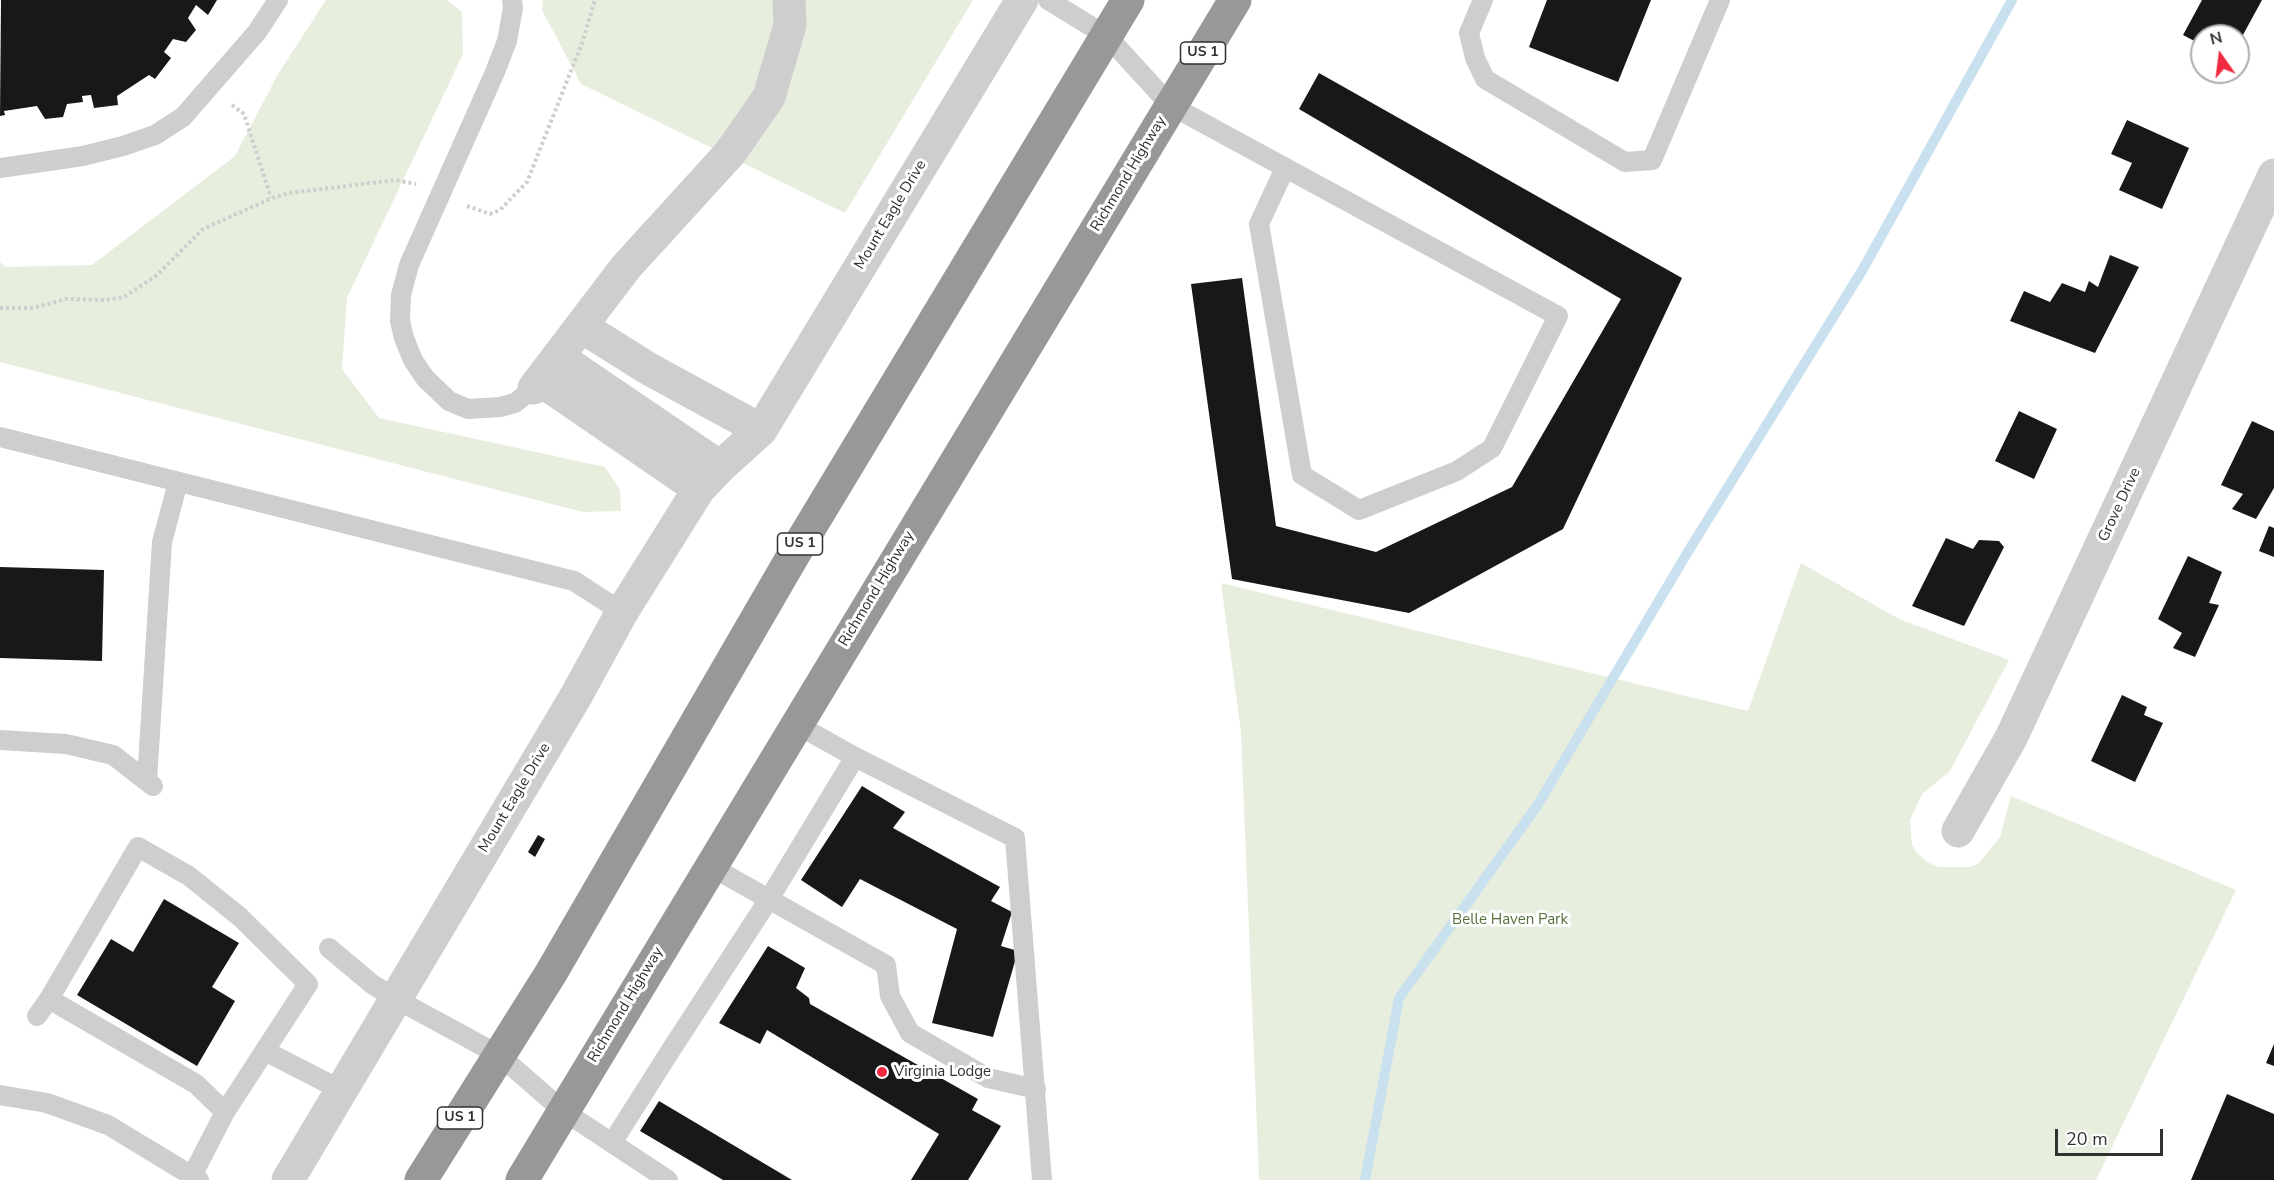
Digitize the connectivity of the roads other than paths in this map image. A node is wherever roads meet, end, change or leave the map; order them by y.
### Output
1 (278, 0) edge
2 (512, 0) edge
3 (789, 0) edge
4 (1022, 0) edge
5 (1048, 0) edge
6 (1128, 0) edge
7 (1235, 0) edge
8 (1483, 0) edge
9 (1720, 0) edge
10 (1107, 36) junction
11 (1170, 105) junction
12 (0, 168) edge
13 (1285, 168) junction
14 (2274, 175) edge
15 (582, 327) junction
16 (544, 375) junction
17 (761, 430) junction
18 (0, 437) edge
19 (710, 478) junction
20 (178, 482) junction
21 (622, 612) junction
22 (796, 724) junction
23 (0, 740) edge
24 (855, 757) junction
25 (1958, 831) dead end
26 (710, 866) junction
27 (770, 899) junction
28 (329, 948) dead end
29 (49, 999) junction
30 (396, 999) junction
31 (37, 1016) dead end
32 (265, 1052) junction
33 (499, 1055) junction
34 (1036, 1089) junction
35 (341, 1090) junction
36 (0, 1095) edge
37 (562, 1110) junction
38 (225, 1112) junction
39 (612, 1143) junction
40 (195, 1178) edge
41 (288, 1180) edge
42 (421, 1180) edge
43 (522, 1180) edge
44 (668, 1180) edge
45 (1042, 1180) edge

1 - 12 lane
2 - 16 lane
3 - 15 street
4 - 17 street, Mount Eagle Drive
5 - 10 lane
6 - 10 highway, US 1
7 - 11 highway, Richmond Highway / US 1
8 - 9 lane
10 - 11 lane
10 - 33 highway, US 1
11 - 13 lane
11 - 22 highway, Richmond Highway / US 1
13 - 13 lane
14 - 25 street, Grove Drive
15 - 16 street
15 - 17 street
16 - 19 street
17 - 19 street, Mount Eagle Drive
18 - 20 lane
19 - 21 street, Mount Eagle Drive
20 - 21 lane
20 - 23 lane
21 - 30 street, Mount Eagle Drive
22 - 24 lane
22 - 26 highway, Richmond Highway / US 1
24 - 27 lane
24 - 34 lane
26 - 27 lane
26 - 37 highway, Richmond Highway / US 1
27 - 34 lane
27 - 39 lane
28 - 30 lane
29 - 31 lane
29 - 32 lane
29 - 38 lane
30 - 33 lane
30 - 35 street, Mount Eagle Drive
32 - 35 lane
32 - 38 lane
33 - 37 lane
33 - 42 highway, US 1
34 - 45 lane
35 - 41 street, Mount Eagle Drive
36 - 40 lane
37 - 39 lane
37 - 43 highway, Richmond Highway / US 1
38 - 40 lane
39 - 44 lane

